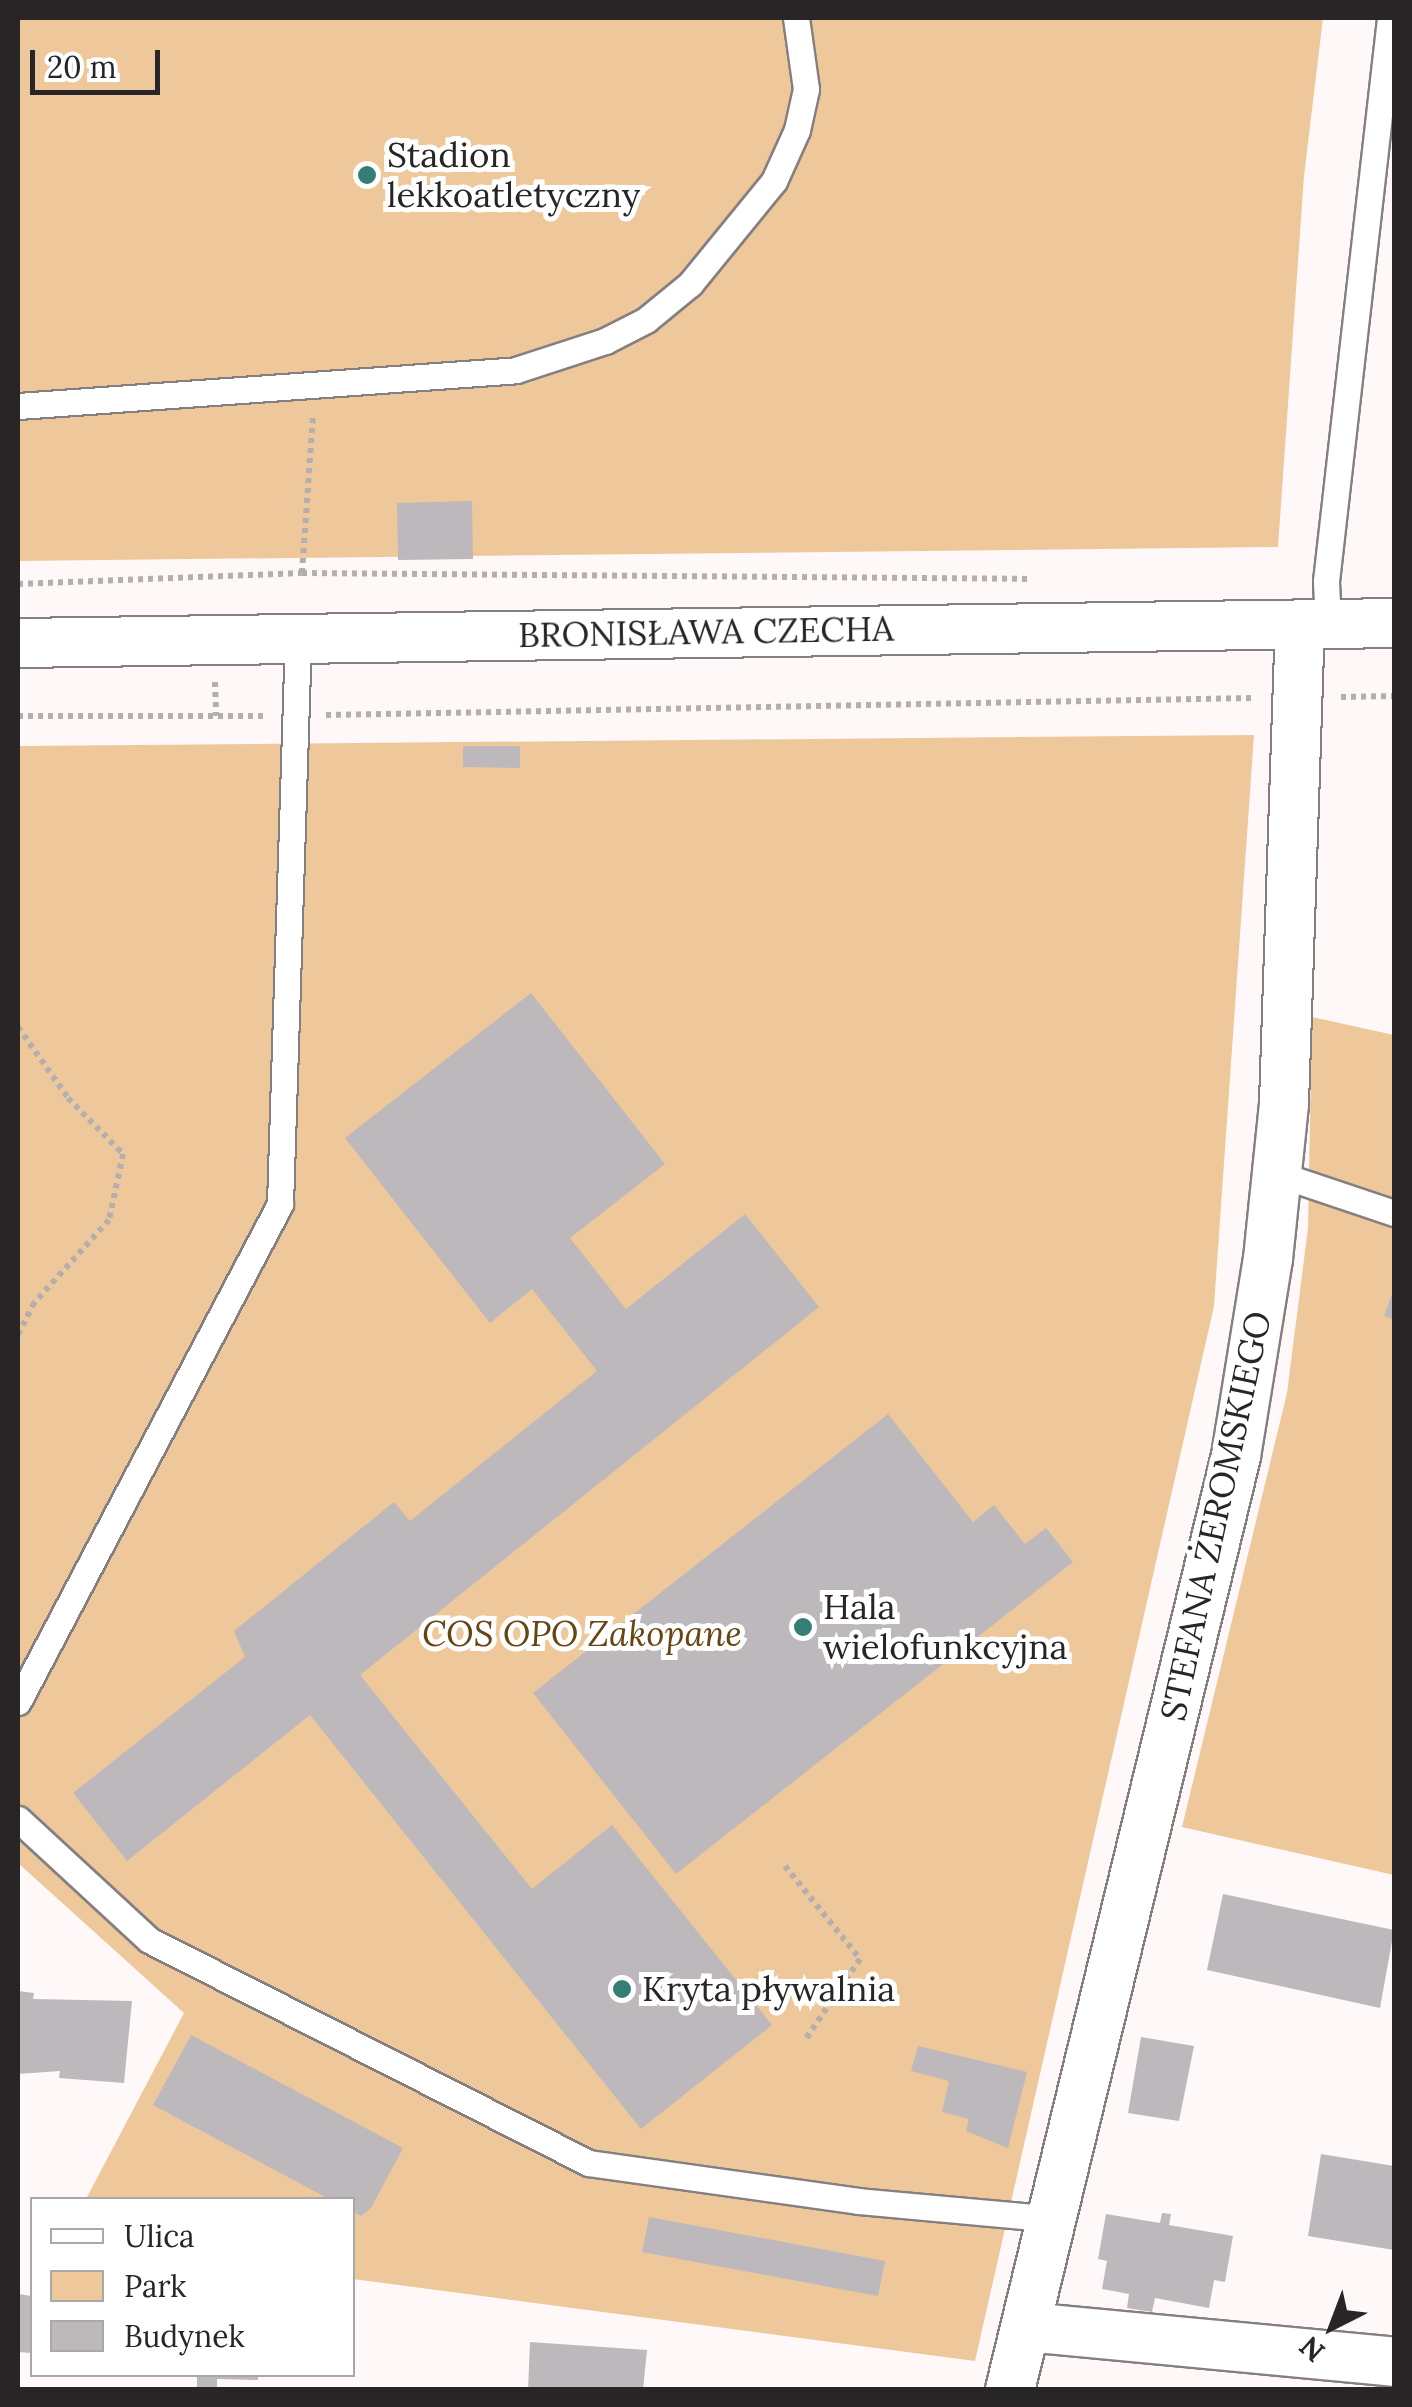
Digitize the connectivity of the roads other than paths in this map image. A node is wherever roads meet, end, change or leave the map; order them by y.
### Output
1 (796, 18) edge
2 (1390, 18) edge
3 (18, 406) edge
4 (1394, 623) edge
5 (1314, 624) junction
6 (298, 638) junction
7 (18, 643) edge
8 (1276, 1172) junction
9 (1394, 1213) edge
10 (18, 1702) edge
11 (18, 1819) edge
12 (1054, 2220) junction
13 (1027, 2327) junction
14 (1394, 2362) edge
15 (1010, 2390) edge

1 - 3 lane
2 - 5 lane
4 - 5 street, BRONISŁAWA CZECHA
5 - 6 street, BRONISŁAWA CZECHA
5 - 8 street, STEFANA ŻEROMSKIEGO
6 - 7 street, BRONISŁAWA CZECHA
6 - 10 lane
8 - 9 lane
8 - 12 street, STEFANA ŻEROMSKIEGO
11 - 12 lane
12 - 13 street, STEFANA ŻEROMSKIEGO
13 - 14 street
13 - 15 street, STEFANA ŻEROMSKIEGO

